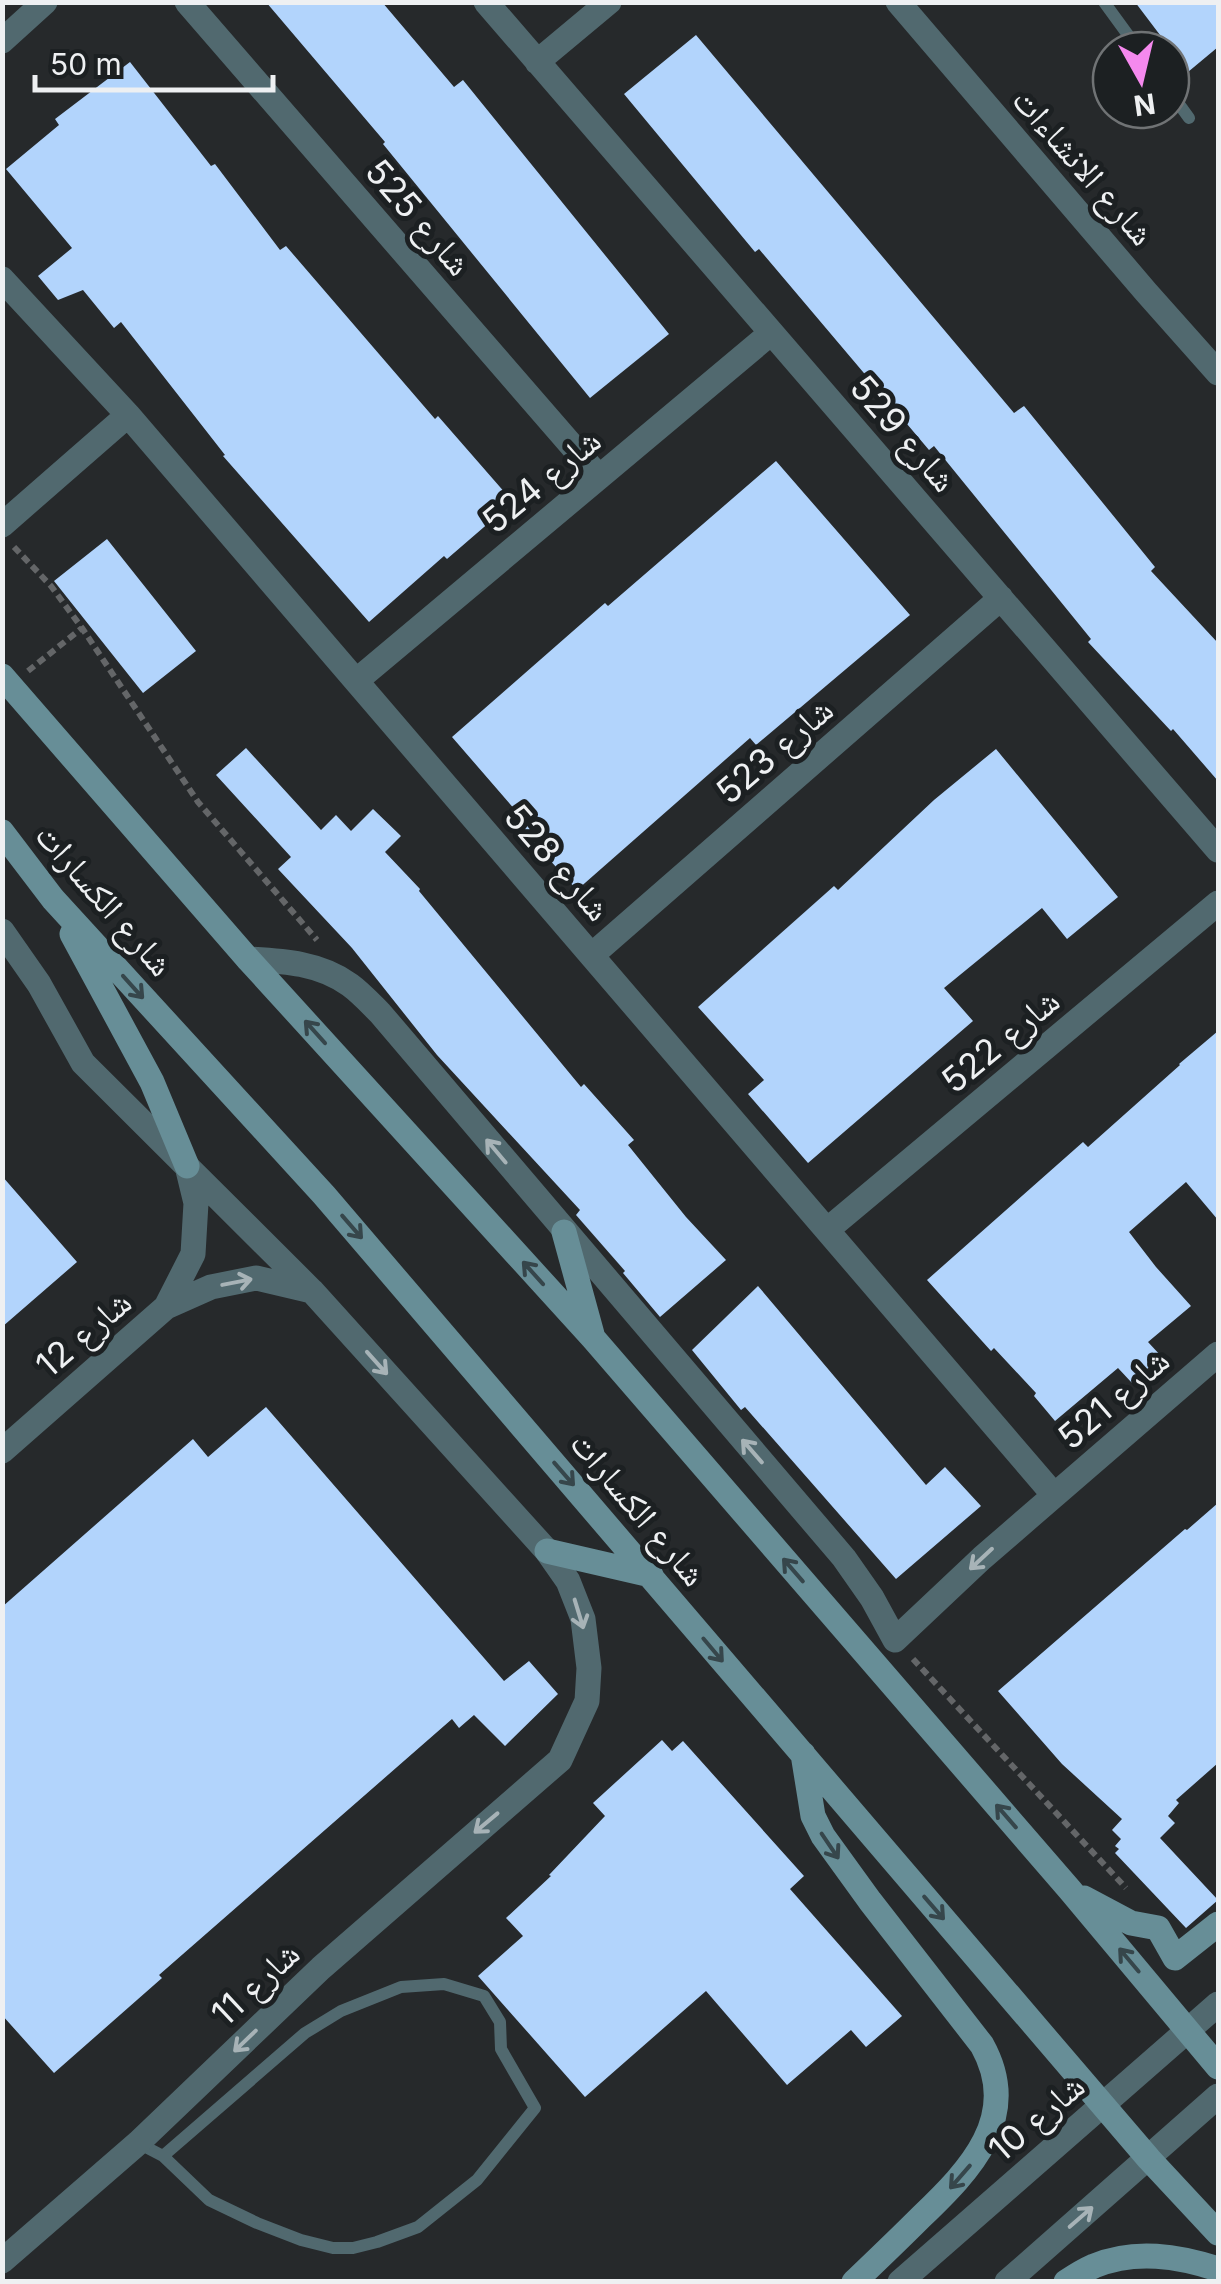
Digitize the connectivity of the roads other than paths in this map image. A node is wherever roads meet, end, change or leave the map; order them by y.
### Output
1 (45, 2) edge
2 (187, 2) edge
3 (486, 2) edge
4 (610, 2) edge
5 (898, 2) edge
6 (1104, 2) edge
7 (1124, 30) edge
8 (2, 40) edge
9 (538, 62) junction
10 (2, 280) edge
11 (771, 333) junction
12 (1218, 373) edge
13 (128, 415) junction
14 (599, 478) junction
15 (2, 525) edge
16 (1001, 598) junction
17 (6, 680) edge
18 (356, 682) junction
19 (2, 832) edge
20 (1218, 850) edge
21 (53, 899) junction
22 (1218, 903) edge
23 (2, 931) edge
24 (592, 955) junction
25 (248, 960) junction
26 (188, 1166) junction
27 (827, 1230) junction
28 (564, 1232) junction
29 (312, 1291) junction
30 (166, 1307) junction
31 (593, 1338) junction
32 (1218, 1354) edge
33 (2, 1451) edge
34 (1054, 1495) junction
35 (548, 1550) junction
36 (651, 1575) junction
37 (803, 1754) junction
38 (1070, 1890) junction
39 (1218, 1924) edge
40 (1218, 2004) edge
41 (1188, 2031) junction
42 (1218, 2067) edge
43 (1218, 2096) edge
44 (1104, 2105) junction
45 (138, 2142) junction
46 (163, 2156) junction
47 (1149, 2159) junction
48 (1218, 2233) edge
49 (2, 2261) edge
50 (1218, 2268) edge
51 (854, 2282) edge
52 (900, 2282) edge
53 (1008, 2282) edge
54 (1066, 2282) edge

1 - 8 street
2 - 14 street, شارع 525
3 - 9 street, شارع 529
4 - 9 street
5 - 12 street, شارع الانشاءات
6 - 7 lane
9 - 11 street, شارع 529
10 - 13 street, شارع 528
11 - 14 street, شارع 524
11 - 16 street, شارع 529
13 - 15 street
13 - 18 street, شارع 528
14 - 18 street, شارع 524
16 - 20 street, شارع 529
16 - 24 street, شارع 523
17 - 25 street, شارع الكسارات
18 - 24 street, شارع 528
19 - 21 street, شارع الكسارات
21 - 26 street
21 -> 36 street, شارع الكسارات
22 - 27 street, شارع 522
23 - 26 street
24 - 27 street, شارع 528
28 -> 25 street
31 -> 25 street, شارع الكسارات
26 - 29 street
26 - 30 street, شارع 12
27 - 34 street, شارع 528
28 - 31 street
34 -> 28 street
30 -> 29 street, شارع 12
29 -> 35 street
30 - 33 street, شارع 12
38 -> 31 street, شارع الكسارات
32 - 34 street, شارع 521
35 - 36 street
35 -> 45 street, شارع 11
36 -> 37 street, شارع الكسارات
37 -> 44 street, شارع الكسارات
37 -> 51 street
38 - 39 street
41 -> 38 street, شارع الكسارات
40 - 41 street, شارع 10
41 - 42 street, شارع الكسارات
41 - 44 street, شارع 10
43 - 47 street
44 - 47 street, شارع الكسارات
44 - 52 street, شارع 10
45 - 46 lane
45 - 49 street, شارع 11
46 - 46 lane
47 - 48 street, شارع الكسارات
53 -> 47 street
50 - 54 street

